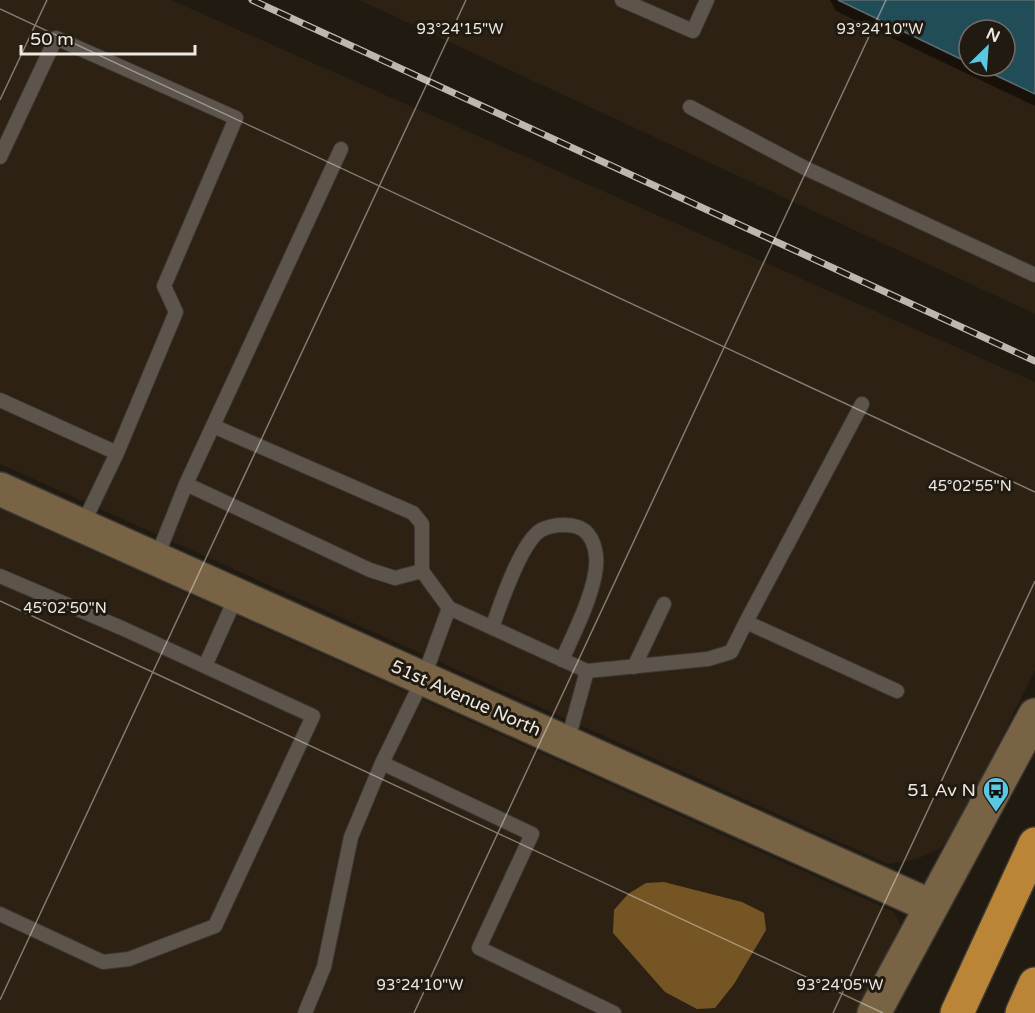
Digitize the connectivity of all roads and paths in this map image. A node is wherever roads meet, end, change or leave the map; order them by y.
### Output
1 (622, 0) edge
2 (707, 0) edge
3 (690, 107) dead end
4 (342, 149) dead end
5 (0, 157) edge
6 (1035, 275) edge
7 (0, 400) edge
8 (862, 404) dead end
9 (213, 426) junction
10 (117, 453) junction
11 (186, 484) junction
12 (0, 489) edge
13 (82, 526) junction
14 (156, 559) junction
15 (422, 571) junction
16 (0, 576) edge
17 (237, 595) junction
18 (664, 604) dead end
19 (449, 608) junction
20 (746, 622) junction
21 (492, 628) junction
22 (562, 660) junction
23 (206, 666) junction
24 (634, 667) junction
25 (588, 671) junction
26 (423, 679) junction
27 (897, 691) dead end
28 (1035, 715) edge
29 (567, 743) junction
30 (382, 763) junction
31 (1035, 844) edge
32 (932, 906) junction
33 (0, 915) edge
34 (1035, 984) edge
35 (305, 1013) edge
36 (614, 1013) edge
37 (874, 1013) edge
38 (957, 1013) edge
39 (1022, 1013) edge

1 - 2 lane
3 - 6 lane
4 - 9 lane
5 - 10 lane
7 - 10 lane
8 - 20 lane
9 - 11 lane
9 - 15 lane
10 - 13 lane
11 - 14 lane
11 - 15 lane
12 - 13 street, 51st Avenue North
13 - 14 street, 51st Avenue North
14 - 17 street, 51st Avenue North
15 - 19 lane
16 - 23 lane
17 - 23 lane
17 - 26 street, 51st Avenue North
18 - 24 lane
19 - 21 lane
19 - 26 lane
20 - 24 lane
20 - 27 lane
21 - 22 lane
21 - 22 lane
22 - 25 lane
23 - 33 lane
24 - 25 lane
25 - 29 lane
26 - 29 street, 51st Avenue North
26 - 30 lane
28 - 32 street
29 - 32 street, 51st Avenue North
30 - 35 lane
30 - 36 lane
31 - 38 highway
32 - 37 street
34 - 39 highway

